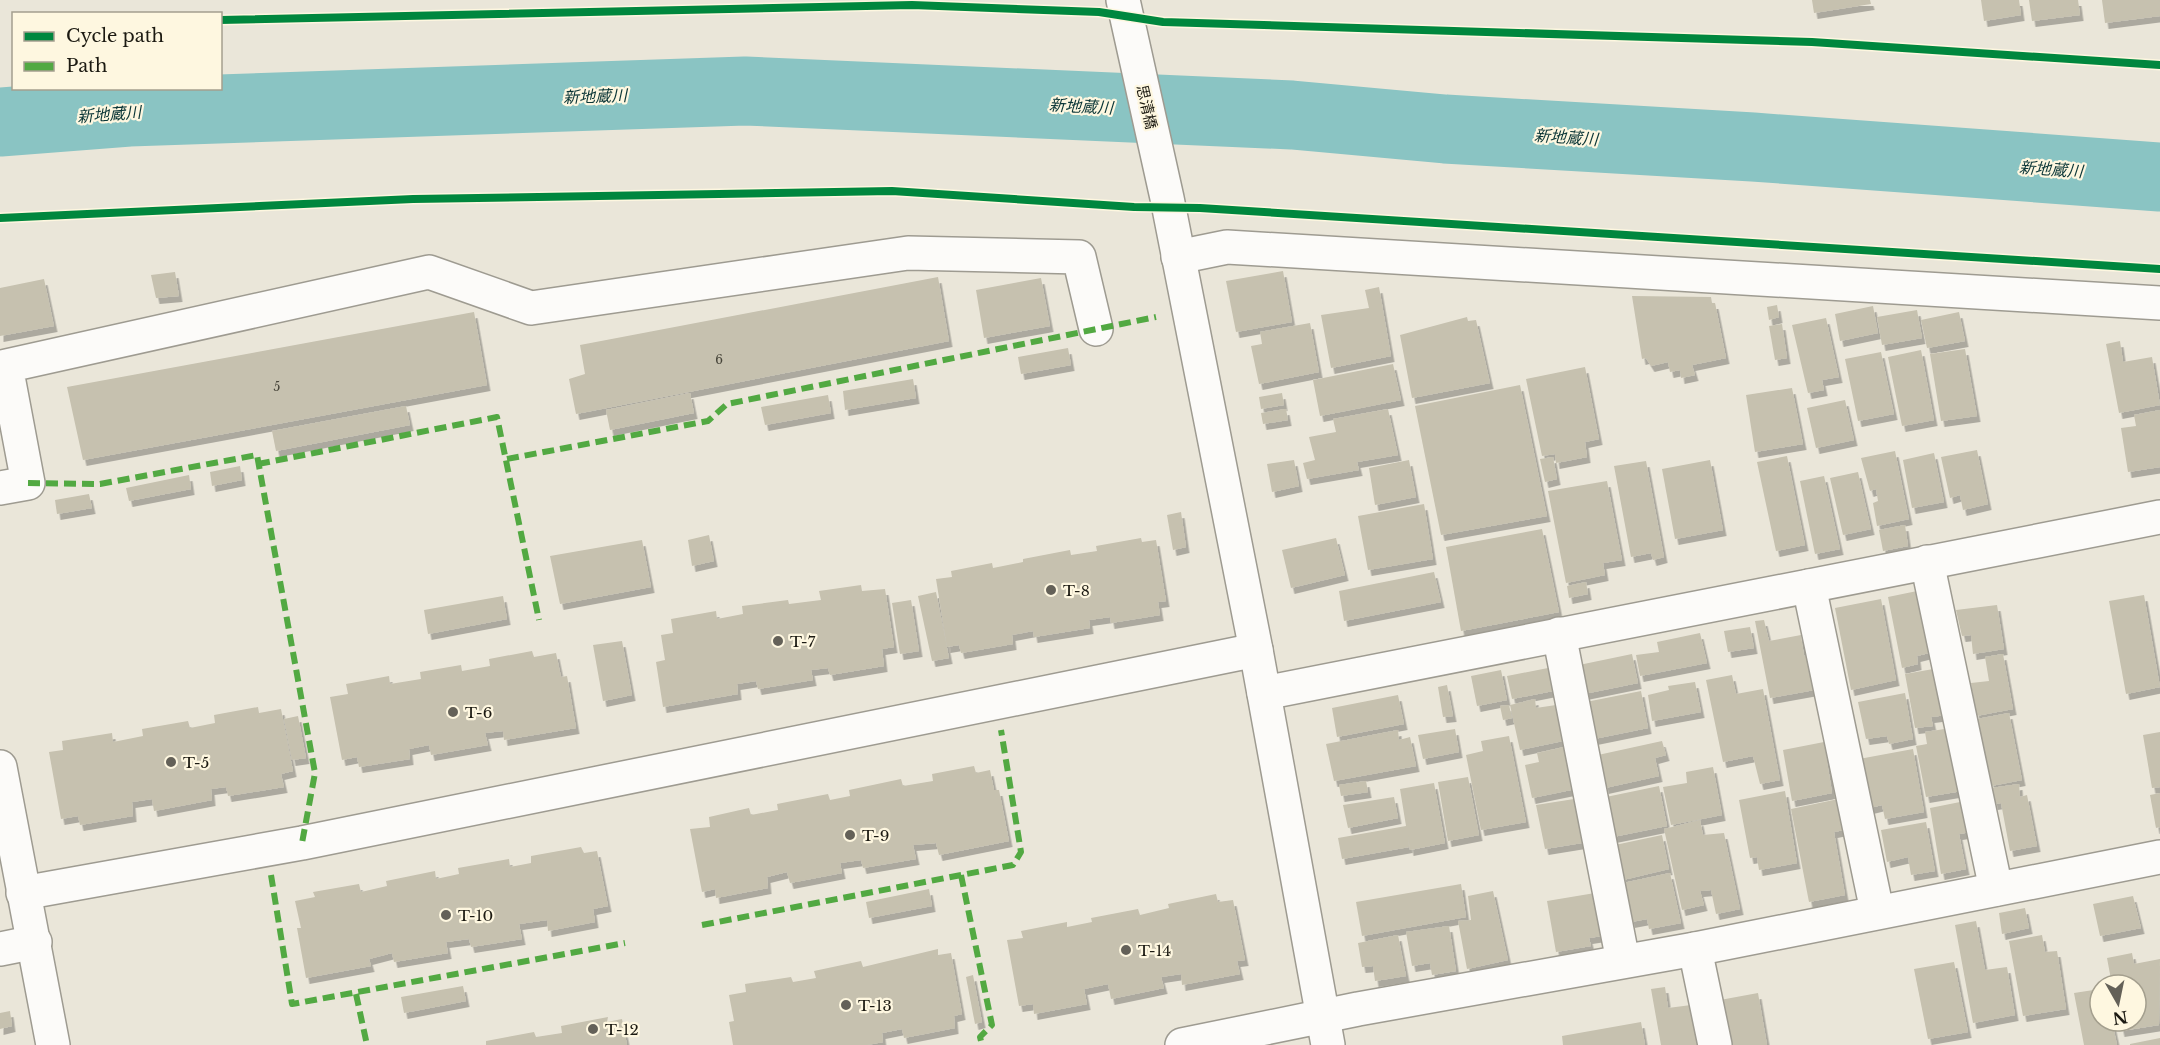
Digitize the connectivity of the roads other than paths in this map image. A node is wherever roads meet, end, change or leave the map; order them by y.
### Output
1 (1125, 8) edge
2 (1178, 257) junction
3 (2160, 303) edge
4 (1096, 329) dead end
5 (0, 488) edge
6 (2160, 517) edge
7 (1927, 562) junction
8 (1809, 586) junction
9 (1559, 634) junction
10 (1256, 650) junction
11 (1264, 693) junction
12 (0, 767) edge
13 (2160, 857) edge
14 (1996, 889) junction
15 (23, 894) junction
16 (1877, 911) junction
17 (35, 942) junction
18 (0, 949) edge
19 (1695, 949) junction
20 (1623, 961) junction
21 (1324, 1030) edge
22 (53, 1045) edge
23 (1182, 1045) edge
24 (1714, 1045) edge

1 - 2 street, 思清橋
2 - 3 street
2 - 10 street, 思清橋
4 - 5 street
6 - 7 street
7 - 8 street
7 - 14 street
8 - 9 street
8 - 16 street
9 - 11 street
9 - 20 street
10 - 11 street, 思清橋
10 - 15 street
11 - 21 street, 思清橋
12 - 15 street
13 - 14 street
14 - 16 street
15 - 17 street
16 - 19 street
17 - 18 street
17 - 22 street
19 - 20 street
19 - 24 street
20 - 21 street
21 - 23 street

